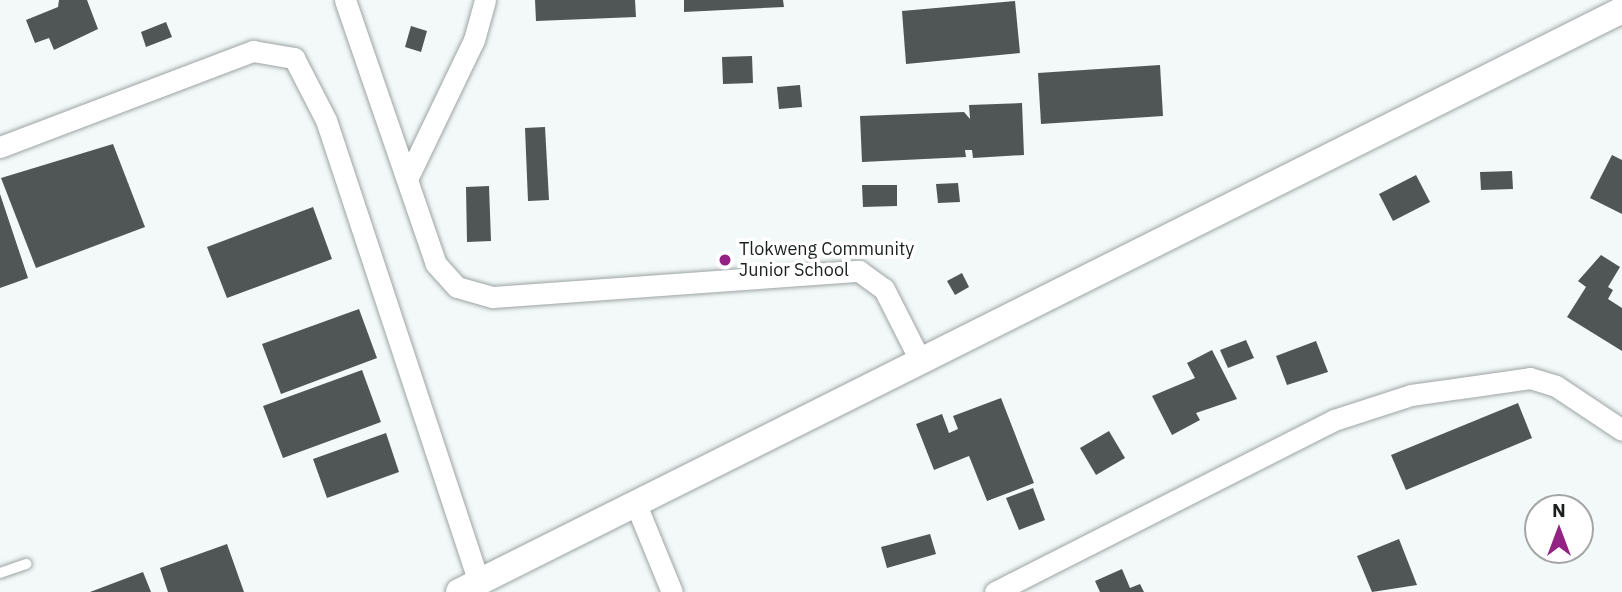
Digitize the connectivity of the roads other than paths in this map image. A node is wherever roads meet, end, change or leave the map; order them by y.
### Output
1 (345, 0) edge
2 (485, 0) edge
3 (1622, 9) edge
4 (0, 147) edge
5 (408, 177) junction
6 (920, 360) junction
7 (1622, 430) edge
8 (635, 502) junction
9 (26, 564) dead end
10 (0, 573) edge
11 (469, 587) edge
12 (672, 592) edge
13 (995, 592) edge

1 - 5 street
2 - 5 street
3 - 6 street
4 - 11 street
5 - 6 street
6 - 8 street
7 - 13 street
8 - 11 street
8 - 12 street
9 - 10 lane

